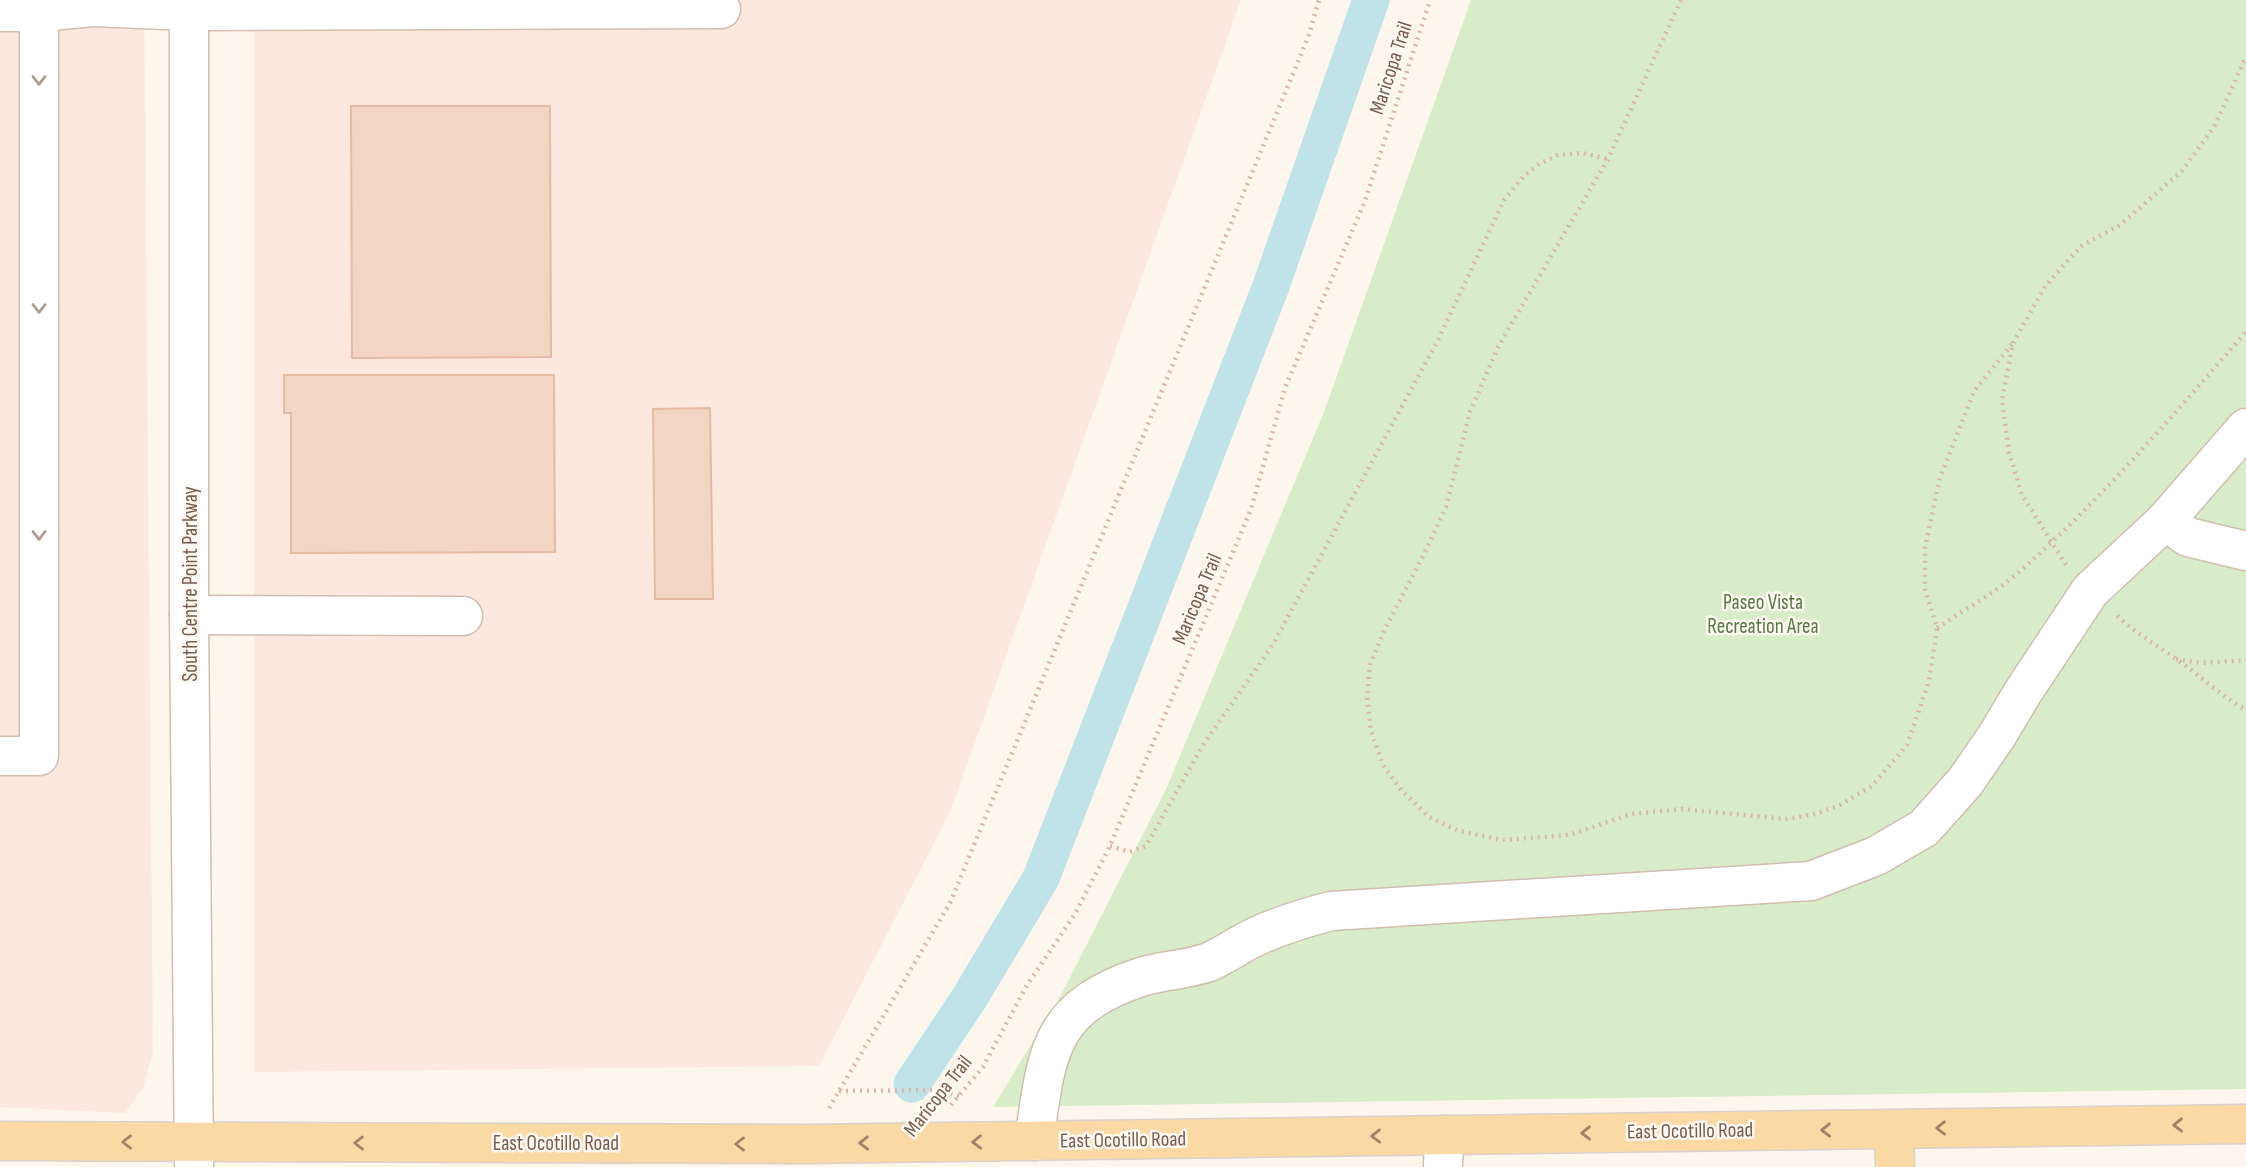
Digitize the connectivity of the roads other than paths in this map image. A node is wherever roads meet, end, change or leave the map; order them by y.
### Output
1 (39, 6) edge
2 (189, 6) edge
3 (721, 9) dead end
4 (0, 12) edge
5 (2246, 428) edge
6 (2165, 521) junction
7 (2246, 551) edge
8 (190, 615) junction
9 (463, 616) dead end
10 (0, 756) edge
11 (2246, 1124) edge
12 (1894, 1129) junction
13 (0, 1141) edge
14 (1034, 1141) junction
15 (1444, 1151) edge
16 (195, 1155) edge
17 (1895, 1167) edge

1 - 2 street
1 - 4 street
1 -> 10 street
2 - 3 street
2 - 8 street, South Centre Point Parkway
5 - 6 street
6 - 7 street
6 - 14 street
8 - 9 street
8 - 16 street, South Centre Point Parkway
11 -> 12 main road, East Ocotillo Road
12 -> 15 main road, East Ocotillo Road
12 - 17 main road
16 -> 13 main road, East Ocotillo Road
15 -> 14 main road, East Ocotillo Road
14 -> 16 main road, East Ocotillo Road

